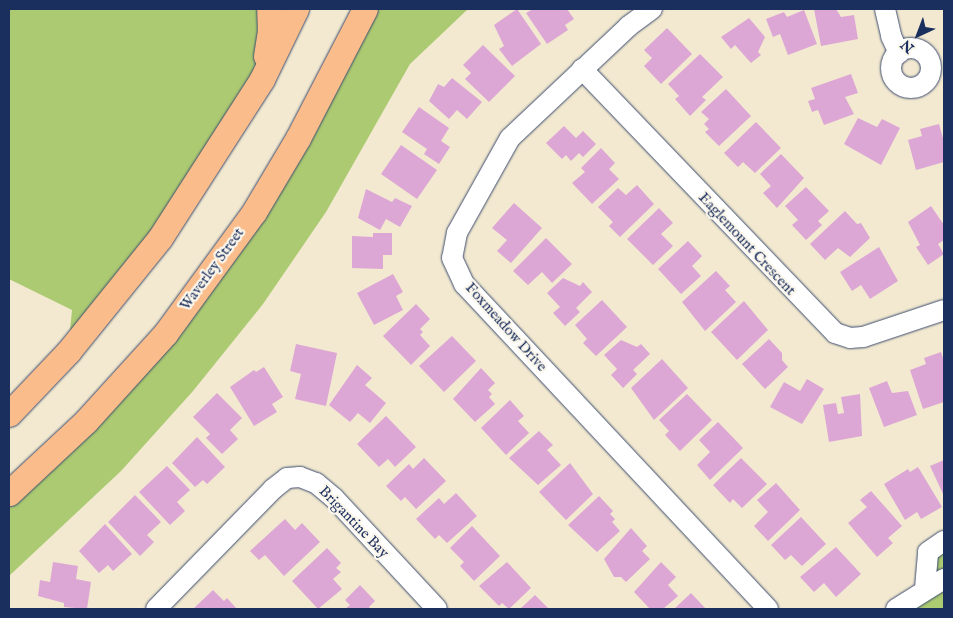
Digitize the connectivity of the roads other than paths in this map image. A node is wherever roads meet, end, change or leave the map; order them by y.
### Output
1 (269, 9) edge
2 (296, 9) edge
3 (652, 9) edge
4 (886, 9) edge
5 (365, 13) edge
6 (899, 53) dead end
7 (582, 69) junction
8 (262, 79) junction
9 (944, 310) edge
10 (9, 414) edge
11 (9, 493) edge
12 (944, 541) edge
13 (944, 579) edge
14 (912, 602) edge
15 (156, 609) edge
16 (437, 609) edge
17 (768, 609) edge

1 - 8 main road
2 - 8 main road
3 - 7 street, Foxmeadow Drive
4 - 6 street
5 - 11 main road, Waverley Street
7 - 9 street, Eaglemount Crescent
7 - 17 street, Foxmeadow Drive
8 - 10 main road
12 - 14 street
13 - 14 street
15 - 16 street, Brigantine Bay

